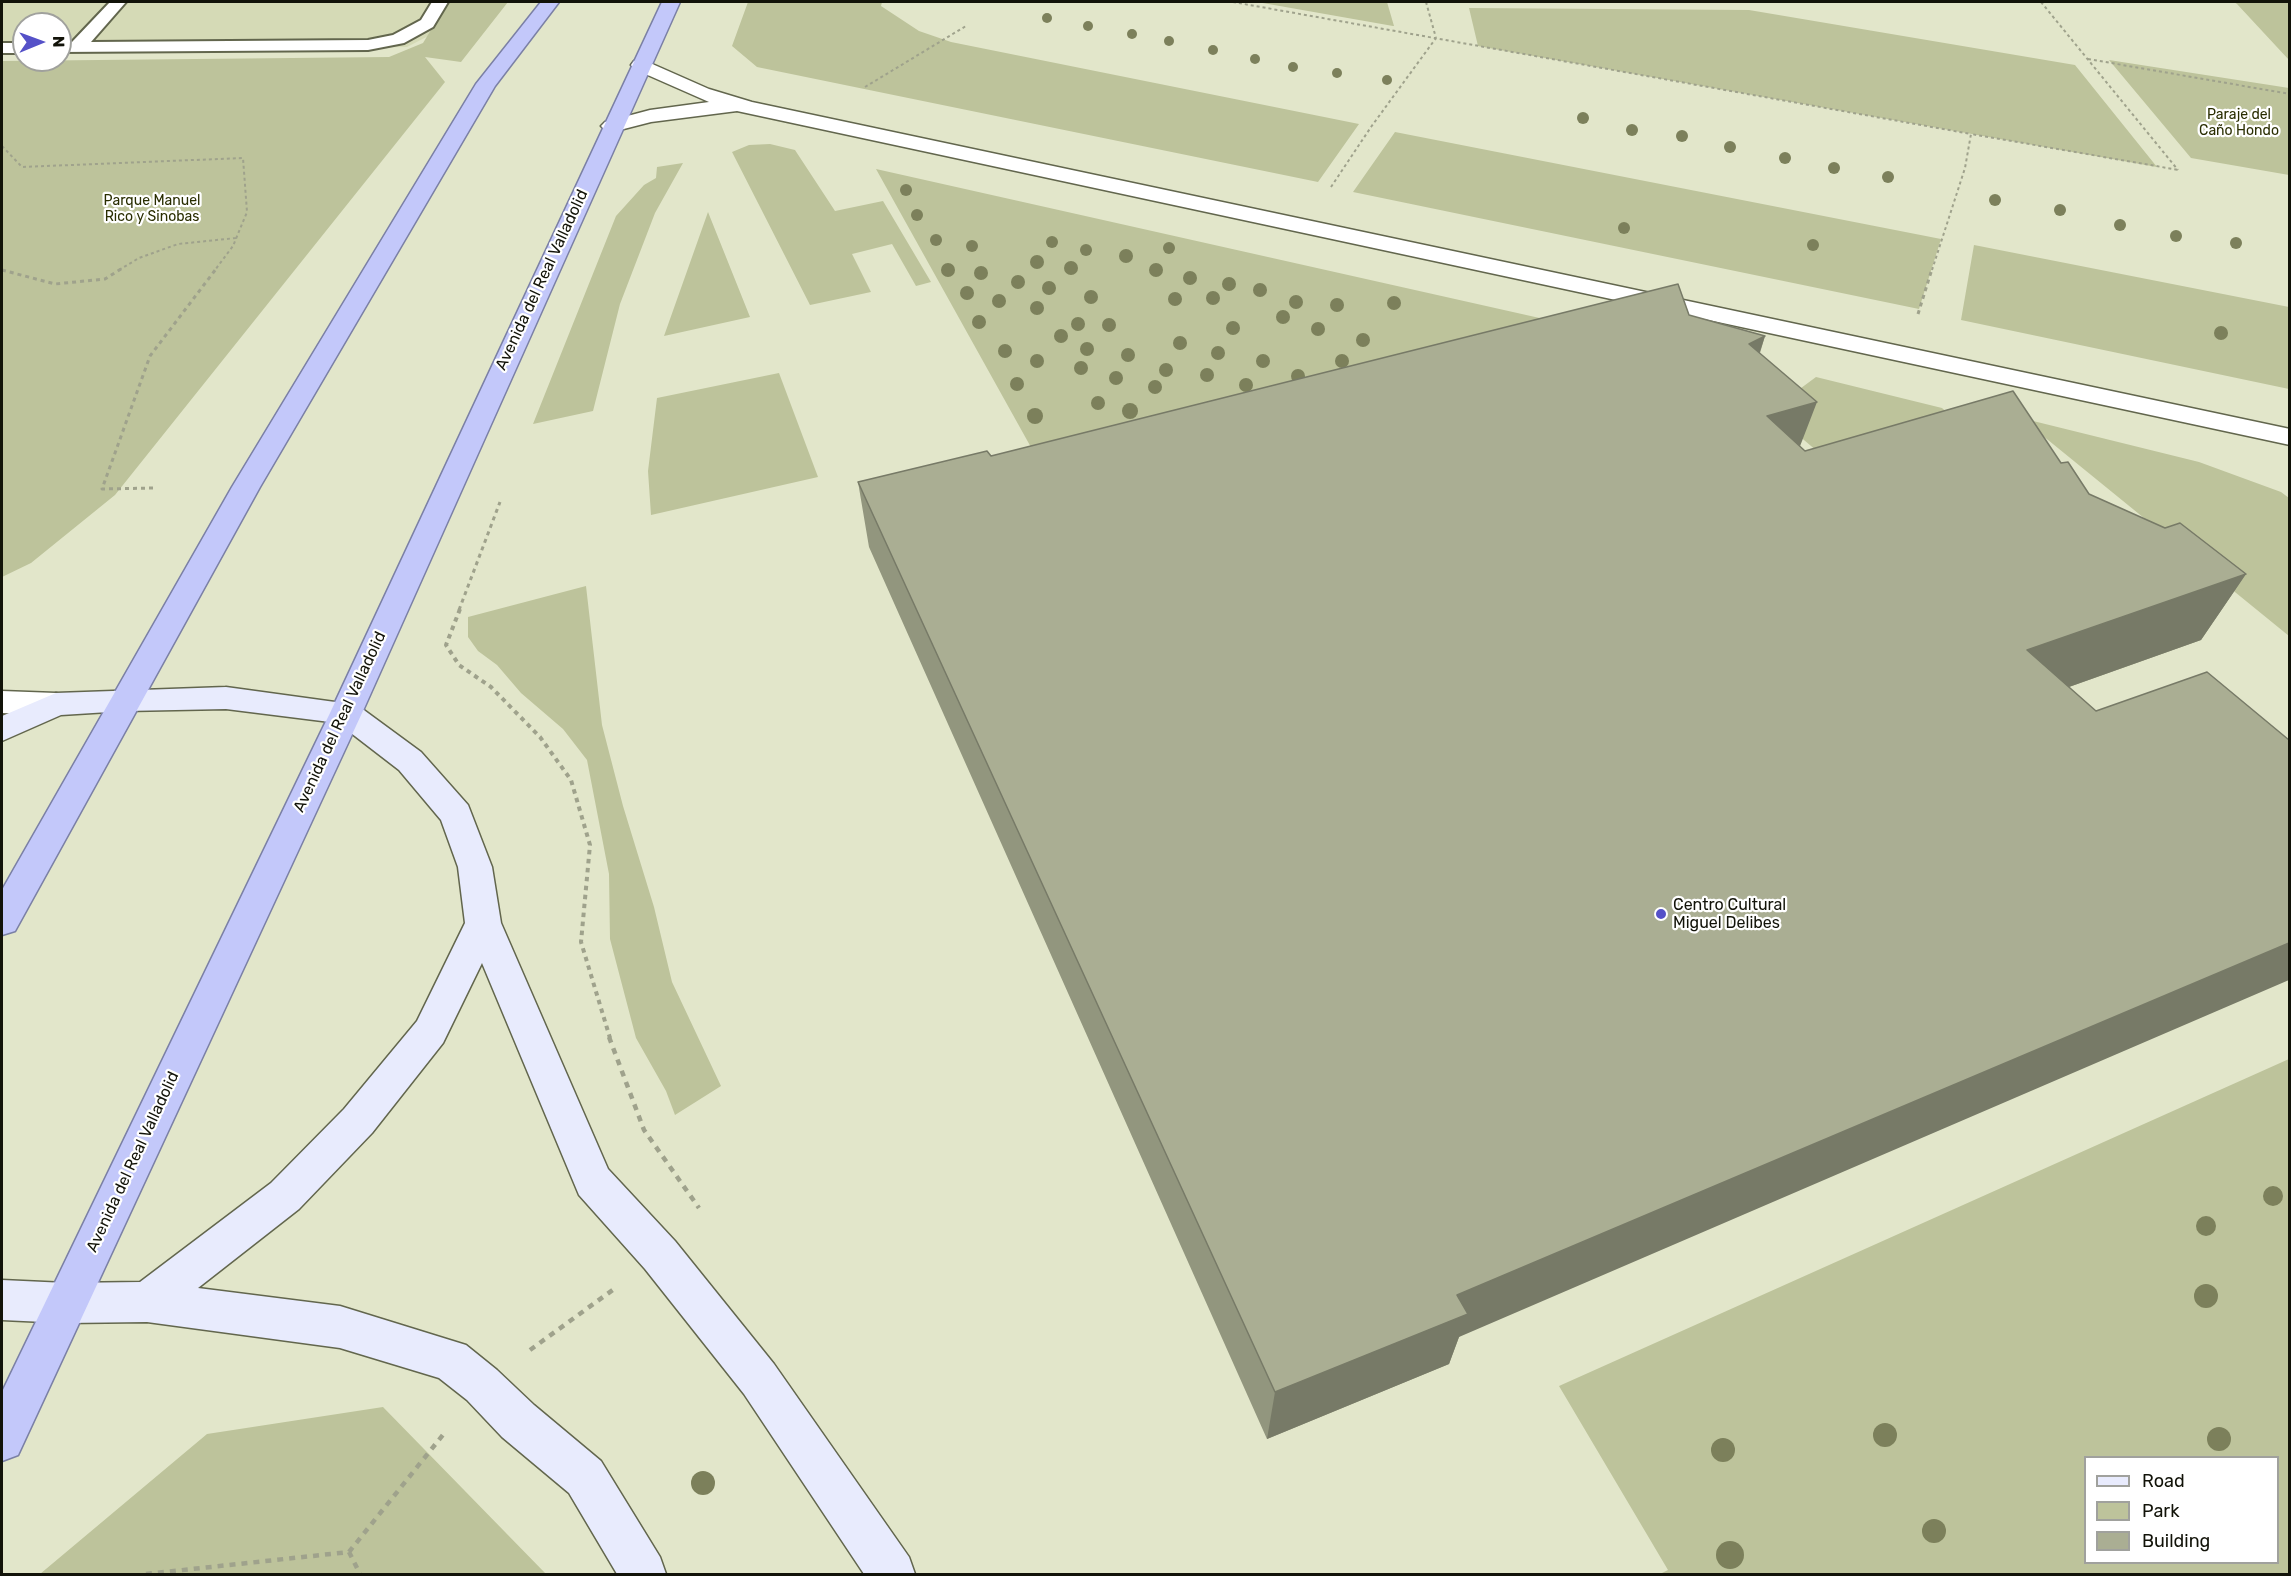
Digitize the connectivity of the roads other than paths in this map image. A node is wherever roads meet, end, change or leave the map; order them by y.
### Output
1 (118, 2) edge
2 (440, 2) edge
3 (550, 2) edge
4 (670, 2) edge
5 (72, 43) edge
6 (72, 47) edge
7 (641, 65) junction
8 (747, 106) junction
9 (612, 126) junction
10 (2289, 437) edge
11 (125, 700) junction
12 (2, 702) edge
13 (56, 704) junction
14 (346, 713) junction
15 (2, 729) edge
16 (2, 921) edge
17 (483, 923) junction
18 (2, 1300) edge
19 (147, 1302) junction
20 (66, 1303) junction
21 (2, 1439) edge
22 (643, 1575) edge
23 (892, 1575) edge

1 - 5 lane
2 - 6 lane
3 - 11 highway
4 - 7 highway, Avenida del Real Valladolid
7 - 8 street
7 - 9 highway, Avenida del Real Valladolid
8 - 9 street
8 - 10 street
9 - 14 highway, Avenida del Real Valladolid
11 - 13 main road
11 - 14 main road
11 - 16 highway
12 - 13 street
13 - 15 main road
14 - 17 main road
14 - 20 highway, Avenida del Real Valladolid
17 - 19 main road
17 - 23 main road
18 - 20 main road
19 - 20 main road
19 - 22 main road
20 - 21 highway, Avenida del Real Valladolid

